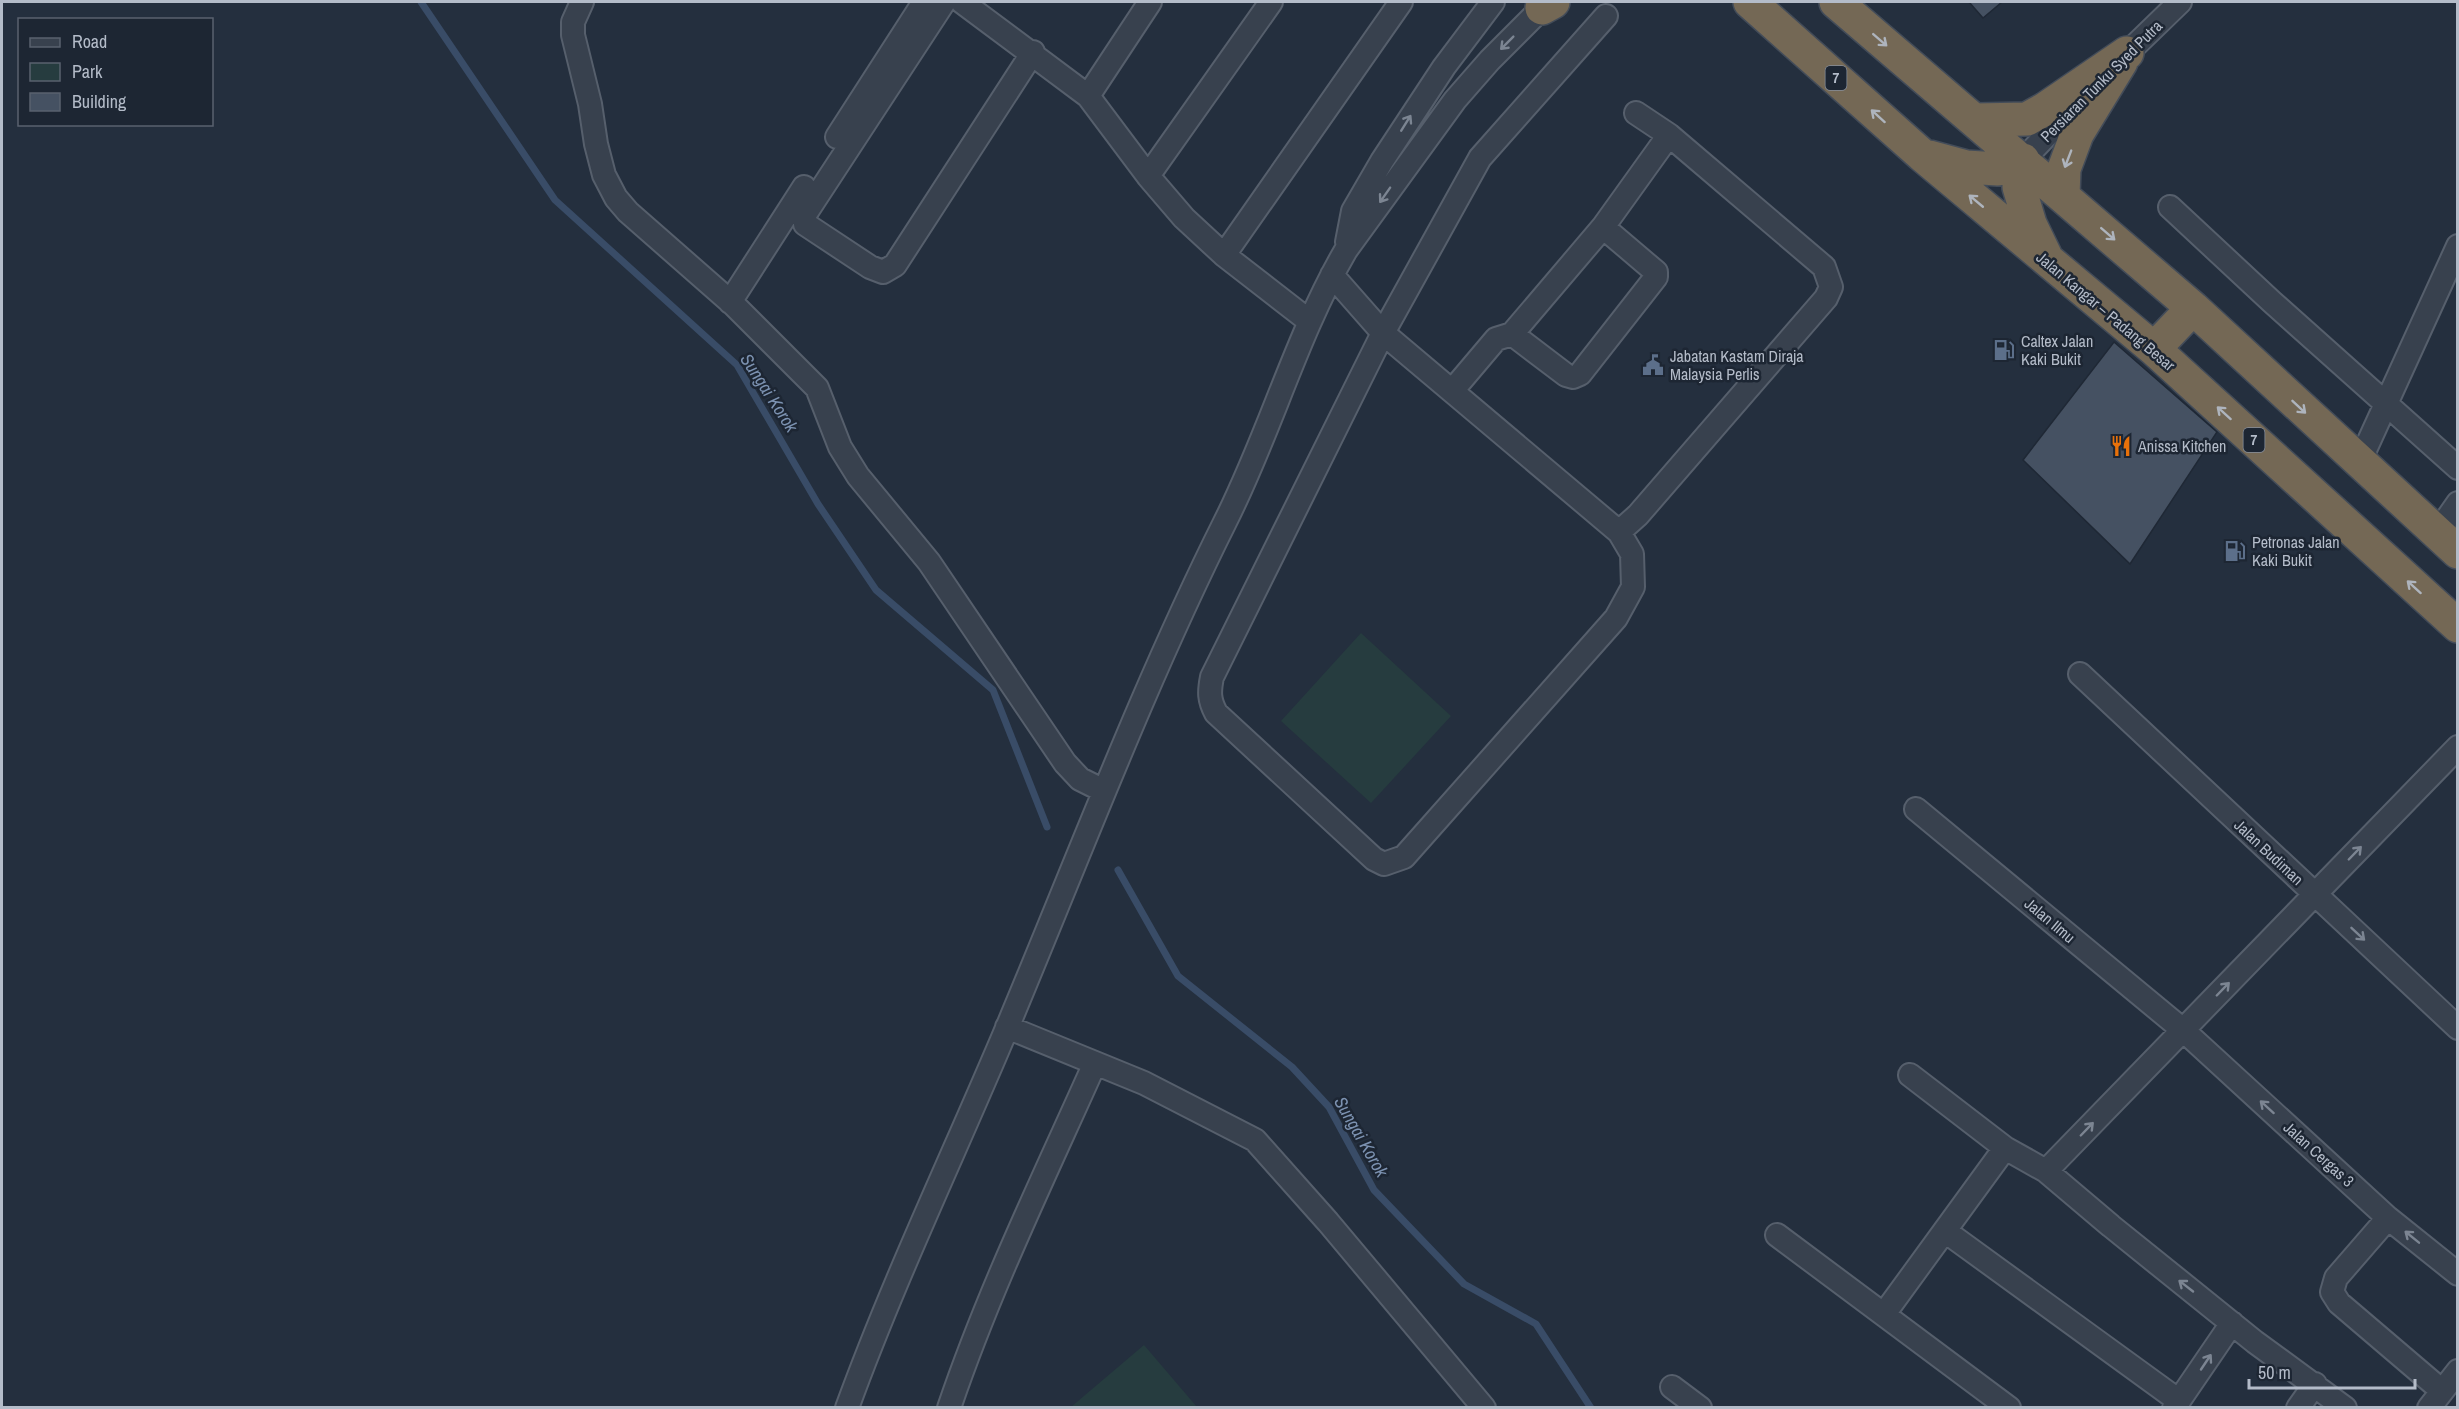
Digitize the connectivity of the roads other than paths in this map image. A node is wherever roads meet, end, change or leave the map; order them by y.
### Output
1 (582, 2) edge
2 (924, 2) edge
3 (944, 2) edge
4 (962, 2) edge
5 (1271, 2) edge
6 (1401, 2) edge
7 (1494, 2) edge
8 (1750, 2) edge
9 (1836, 2) edge
10 (2180, 2) edge
11 (1144, 4) edge
12 (1548, 4) edge
13 (1606, 16) dead end
14 (1033, 52) junction
15 (2127, 53) junction
16 (1088, 96) junction
17 (1636, 113) dead end
18 (1975, 120) junction
19 (1669, 135) junction
20 (1922, 155) junction
21 (2023, 160) junction
22 (1148, 176) junction
23 (2064, 196) junction
24 (2170, 207) dead end
25 (1603, 227) junction
26 (2457, 246) edge
27 (1346, 250) junction
28 (1224, 255) junction
29 (2047, 259) junction
30 (1332, 274) junction
31 (730, 302) junction
32 (2193, 308) junction
33 (1309, 321) junction
34 (1383, 333) junction
35 (1512, 334) junction
36 (2154, 349) junction
37 (1452, 391) junction
38 (2387, 405) junction
39 (2359, 463) junction
40 (2457, 468) edge
41 (2457, 503) edge
42 (1619, 532) junction
43 (2447, 543) edge
44 (2457, 626) edge
45 (2080, 674) dead end
46 (2457, 747) edge
47 (1104, 791) junction
48 (1916, 809) dead end
49 (2315, 895) junction
50 (1008, 1027) junction
51 (2457, 1028) edge
52 (2183, 1030) junction
53 (1095, 1063) junction
54 (1910, 1075) dead end
55 (2005, 1148) junction
56 (2046, 1171) junction
57 (2388, 1218) junction
58 (1945, 1231) junction
59 (1777, 1235) dead end
60 (2457, 1274) edge
61 (1884, 1314) junction
62 (2232, 1323) junction
63 (2457, 1371) edge
64 (2315, 1384) junction
65 (1672, 1387) dead end
66 (2435, 1399) edge
67 (2177, 1404) edge
68 (848, 1407) edge
69 (949, 1407) edge
70 (1484, 1407) edge
71 (1700, 1407) edge
72 (2009, 1407) edge
73 (2298, 1407) edge
74 (2345, 1407) edge

1 - 31 street
2 - 31 street
3 - 14 street
4 - 14 street
5 - 22 street
6 - 28 street
27 -> 7 street
20 -> 8 highway, Jalan Kangar – Padang Besar / 7
9 -> 18 highway
10 - 15 street, Persiaran Tunku Syed Putra
11 - 16 street
12 -> 27 street
13 - 34 street
14 - 16 street
15 - 18 highway
15 - 21 street, Persiaran Tunku Syed Putra
15 -> 23 highway
16 - 22 street
17 - 19 street
18 - 21 highway
19 - 25 street
19 - 42 street
20 - 21 highway
29 -> 20 highway, Jalan Kangar – Padang Besar / 7
21 - 23 highway
21 - 29 highway
22 - 28 street
23 -> 32 highway
24 - 38 street
25 - 35 street
25 - 35 street
26 - 38 street
27 - 30 street
28 - 33 street
29 - 36 highway, Jalan Kangar – Padang Besar / 7
30 - 33 street
30 - 34 street
31 - 47 street
32 - 36 highway
32 -> 39 highway
33 - 47 street
34 - 37 street
34 - 42 street
35 - 37 street
44 -> 36 highway, Jalan Kangar – Padang Besar / 7
37 - 42 street
38 - 39 street
38 - 40 street
39 - 43 highway
41 - 43 street
45 - 49 street, Jalan Budiman
49 -> 46 street
47 - 50 street
48 - 52 street, Jalan Ilmu
49 -> 51 street, Jalan Budiman
52 -> 49 street
50 - 53 street
50 - 68 street
56 -> 52 street
57 -> 52 street, Jalan Cergas 3
53 - 69 street
53 - 70 street
54 - 55 street
55 - 56 street
55 - 58 street
62 -> 56 street
60 -> 57 street, Jalan Cergas 3
57 - 66 street
58 - 61 street
58 - 67 street
59 - 61 street
61 - 72 street
62 - 64 street
67 -> 62 street
63 - 66 street
64 - 73 street
64 - 74 street
65 - 71 street

